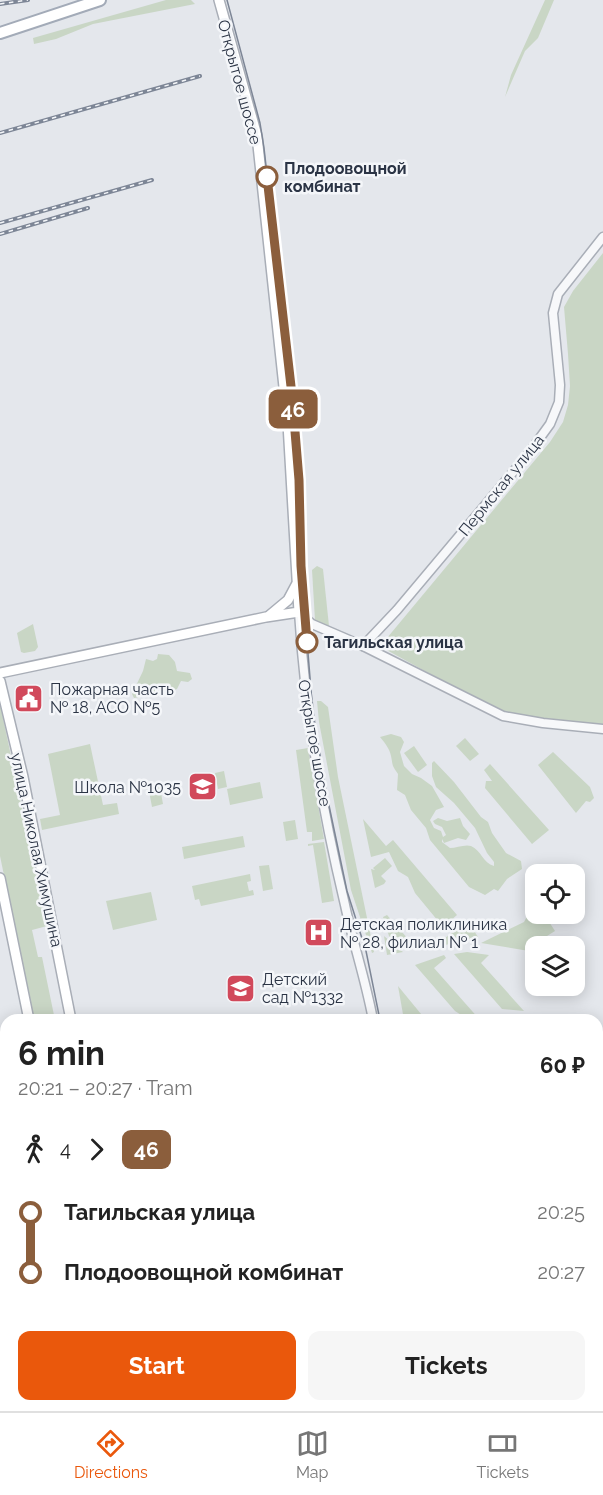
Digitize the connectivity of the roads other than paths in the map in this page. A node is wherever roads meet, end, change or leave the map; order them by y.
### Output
1 (100, 0) edge
2 (219, 0) edge
3 (0, 33) edge
4 (603, 237) edge
5 (297, 584) junction
6 (299, 612) junction
7 (266, 617) junction
8 (363, 646) junction
9 (0, 673) edge
10 (0, 681) edge
11 (603, 729) edge
12 (0, 878) edge
13 (28, 1014) edge
14 (70, 1014) edge
15 (372, 1014) edge

1 - 3 main road
2 - 5 main road, Открытое шоссе
4 - 8 street, Пермская улица
5 - 6 main road, Открытое шоссе
5 - 7 main road
6 - 7 main road
6 - 8 street
6 - 15 street, Открытое шоссе
7 - 9 main road
8 - 11 street
10 - 14 main road, улица Николая Химушина
12 - 13 main road

